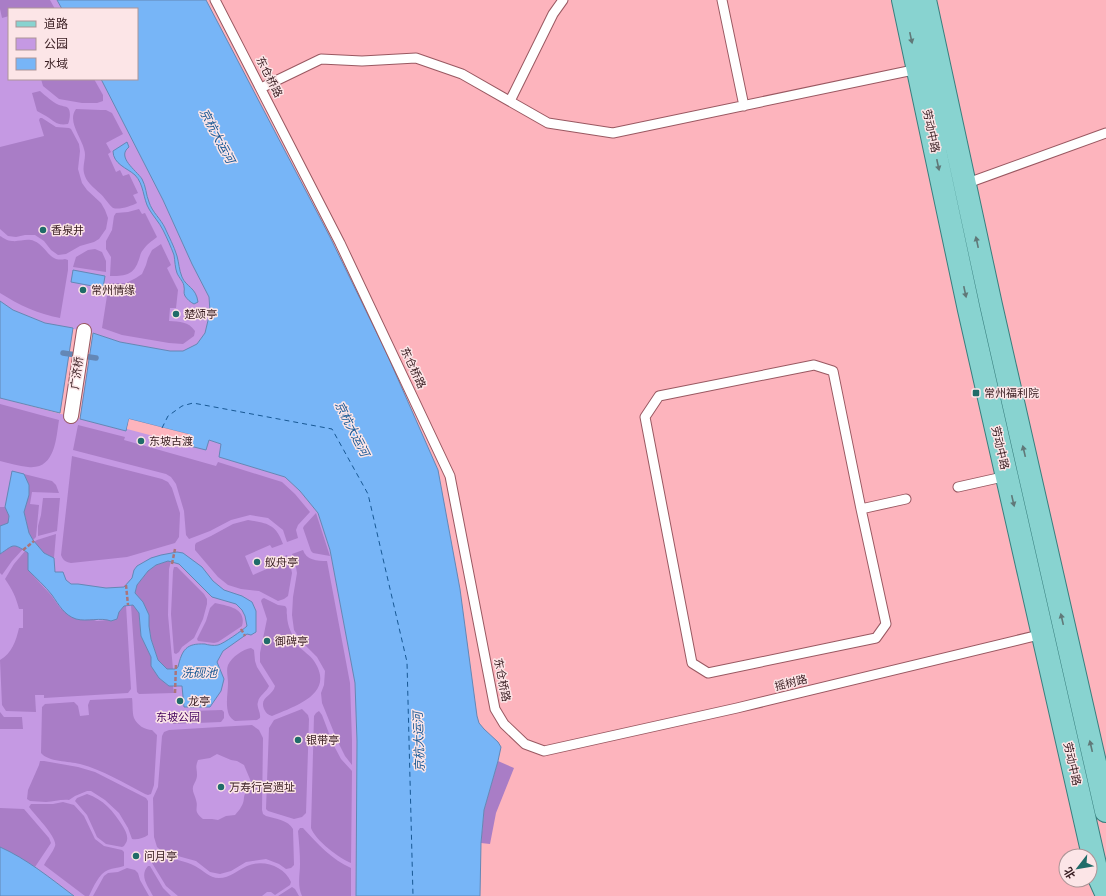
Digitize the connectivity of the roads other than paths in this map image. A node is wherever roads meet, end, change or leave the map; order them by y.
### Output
1 (216, 0) edge
2 (563, 0) edge
3 (722, 0) edge
4 (903, 0) edge
5 (925, 0) edge
6 (918, 69) junction
7 (261, 88) junction
8 (510, 101) junction
9 (744, 106) junction
10 (1106, 133) edge
11 (965, 184) junction
12 (84, 331) dead end
13 (71, 416) dead end
14 (1007, 476) junction
15 (958, 487) dead end
16 (906, 499) dead end
17 (861, 509) junction
18 (1043, 634) junction
19 (544, 751) joint
20 (1101, 766) edge
21 (1106, 811) edge
22 (1106, 893) edge

1 - 7 lane, 东仓桥路
2 - 8 lane
3 - 9 lane
4 -> 6 main road, 劳动中路
5 - 11 main road, 劳动中路
6 - 9 lane
6 -> 14 main road, 劳动中路
7 - 8 lane
7 - 19 lane, 东仓桥路
8 - 9 lane
10 - 11 lane
20 -> 11 main road, 劳动中路
12 - 13 street, 广济桥
14 - 15 lane
14 -> 18 main road, 劳动中路
16 - 17 lane
17 - 17 lane
18 - 19 lane, 摇树路
18 - 22 main road, 劳动中路
20 - 21 main road, 劳动中路

